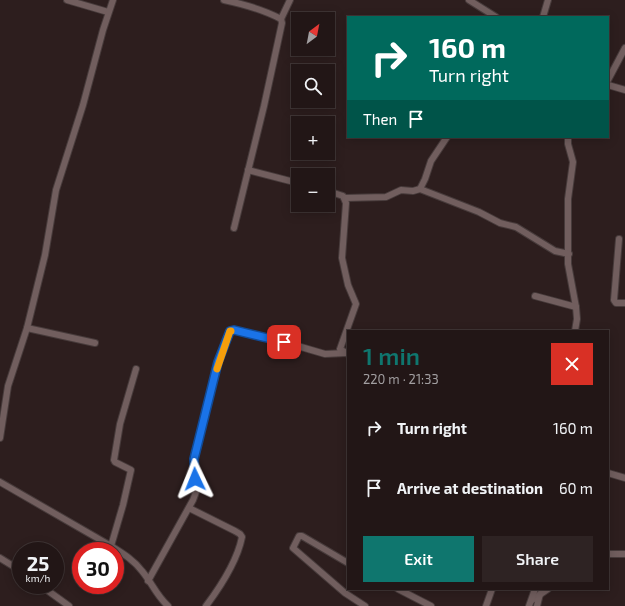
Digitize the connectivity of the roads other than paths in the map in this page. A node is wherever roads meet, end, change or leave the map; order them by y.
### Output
1 (67, 0) edge
2 (113, 0) edge
3 (224, 0) edge
4 (290, 0) edge
5 (469, 0) edge
6 (548, 0) edge
7 (108, 12) junction
8 (494, 16) edge
9 (543, 16) edge
10 (281, 19) junction
11 (625, 48) edge
12 (609, 78) edge
13 (609, 85) edge
14 (625, 90) edge
15 (446, 138) edge
16 (568, 138) edge
17 (248, 170) junction
18 (291, 181) edge
19 (420, 190) junction
20 (335, 193) edge
21 (345, 198) junction
22 (234, 228) dead end
23 (618, 239) dead end
24 (569, 254) junction
25 (535, 296) dead end
26 (625, 303) edge
27 (576, 307) junction
28 (27, 328) junction
29 (575, 330) edge
30 (95, 344) dead end
31 (347, 354) edge
32 (136, 369) dead end
33 (0, 438) edge
34 (609, 473) edge
35 (625, 478) edge
36 (0, 482) edge
37 (189, 508) junction
38 (103, 542) edge
39 (111, 542) edge
40 (609, 554) edge
41 (625, 554) edge
42 (124, 555) edge
43 (0, 558) edge
44 (347, 562) edge
45 (12, 565) edge
46 (148, 581) junction
47 (400, 590) edge
48 (492, 590) edge
49 (535, 590) edge
50 (546, 590) edge
51 (52, 594) edge
52 (540, 594) junction
53 (530, 603) edge
54 (69, 606) edge
55 (168, 606) edge
56 (206, 606) edge
57 (365, 606) edge
58 (430, 606) edge
59 (486, 606) edge
60 (536, 606) edge

1 - 7 street
2 - 7 street
3 - 10 street
4 - 10 street
5 - 8 street
6 - 9 street
7 - 28 street
10 - 17 street
11 - 12 street
13 - 14 street
15 - 19 street
16 - 24 street
17 - 18 street
17 - 22 street
19 - 21 street
19 - 24 street
20 - 21 street
21 - 31 street
23 - 26 street
24 - 27 street
25 - 27 street
27 - 29 street
28 - 30 street
28 - 33 street
31 - 37 street
32 - 39 street
34 - 35 street
36 - 38 street
37 - 46 street
37 - 56 street
40 - 41 street
42 - 46 street
43 - 45 street
44 - 57 street
46 - 55 street
47 - 58 street
48 - 59 street
49 - 53 street
50 - 52 street
51 - 54 street
52 - 53 street
52 - 60 street

